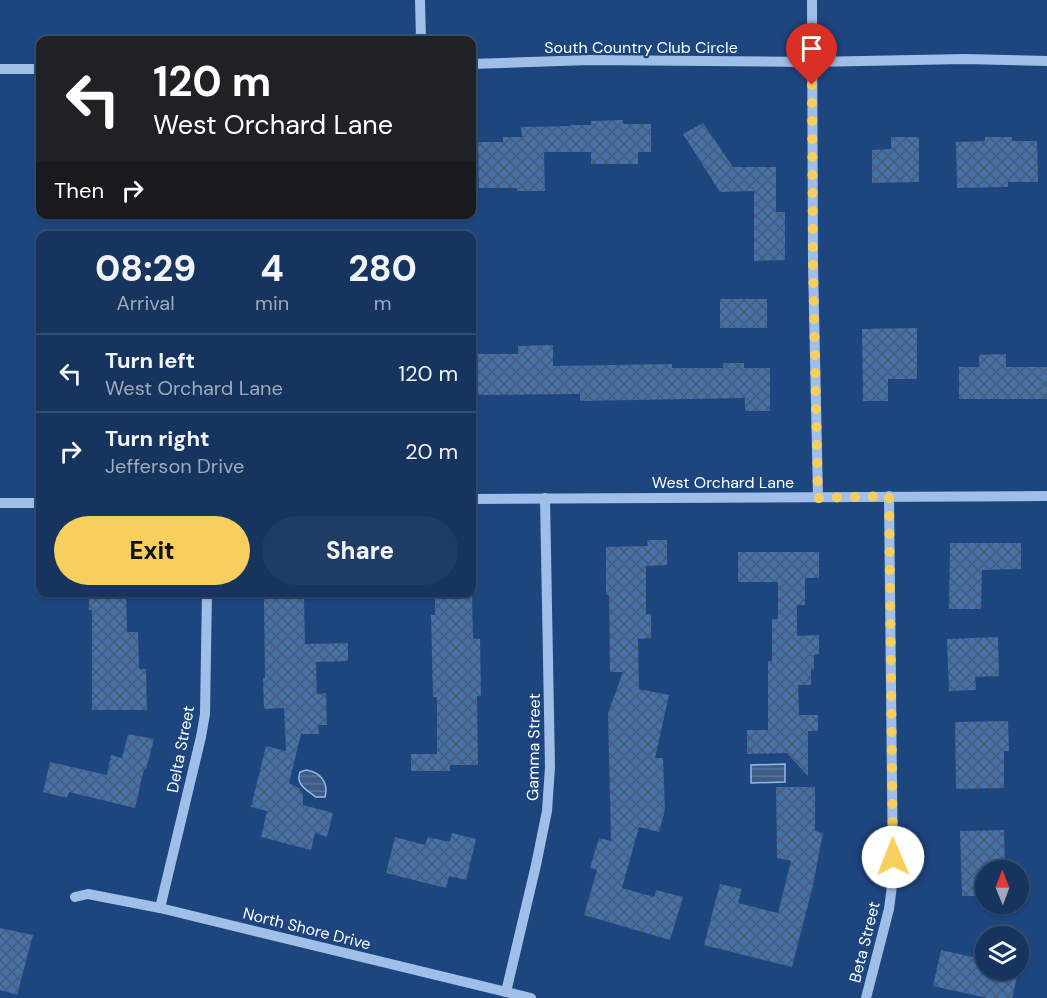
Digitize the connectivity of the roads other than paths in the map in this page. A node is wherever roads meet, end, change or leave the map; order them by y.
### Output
1 (420, 0) edge
2 (812, 0) edge
3 (421, 36) edge
4 (1047, 61) edge
5 (812, 62) junction
6 (476, 64) edge
7 (0, 69) edge
8 (36, 69) edge
9 (889, 496) junction
10 (1047, 496) edge
11 (545, 498) junction
12 (818, 498) junction
13 (476, 499) edge
14 (36, 502) edge
15 (0, 503) edge
16 (207, 597) edge
17 (75, 897) dead end
18 (160, 908) junction
19 (506, 992) junction
20 (531, 998) edge
21 (866, 998) edge

1 - 3 street
2 - 5 street
4 - 5 street, South Country Club Circle
5 - 6 street, South Country Club Circle
5 - 12 street
7 - 8 street
9 - 10 street, West Orchard Lane
9 - 12 street, West Orchard Lane
9 - 21 street, Beta Street
11 - 12 street, West Orchard Lane
11 - 13 street, West Orchard Lane
11 - 19 street, Gamma Street
14 - 15 street
16 - 18 street, Delta Street
17 - 18 street, North Shore Drive
18 - 19 street, North Shore Drive
19 - 20 street, North Shore Drive

